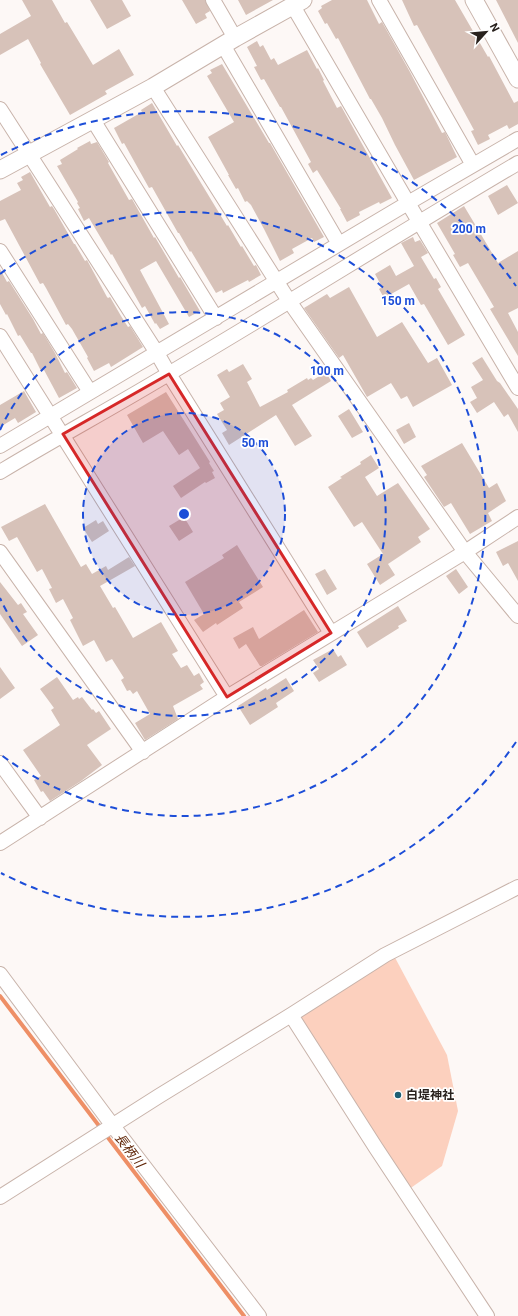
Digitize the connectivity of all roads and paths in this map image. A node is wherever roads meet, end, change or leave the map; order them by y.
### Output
1 (213, 0) edge
2 (379, 0) edge
3 (474, 0) edge
4 (298, 3) edge
5 (229, 42) junction
6 (518, 79) edge
7 (153, 87) junction
8 (0, 109) edge
9 (93, 120) junction
10 (518, 139) edge
11 (29, 154) junction
12 (518, 163) edge
13 (473, 165) junction
14 (0, 170) edge
15 (408, 203) junction
16 (418, 222) junction
17 (339, 244) junction
18 (0, 251) edge
19 (276, 281) junction
20 (289, 302) junction
21 (216, 318) junction
22 (0, 336) edge
23 (158, 353) junction
24 (169, 374) junction
25 (518, 388) edge
26 (90, 392) junction
27 (51, 416) junction
28 (63, 434) junction
29 (0, 446) edge
30 (0, 472) edge
31 (518, 517) edge
32 (0, 552) edge
33 (465, 552) junction
34 (518, 616) edge
35 (331, 633) junction
36 (228, 697) junction
37 (143, 752) junction
38 (0, 762) edge
39 (40, 818) junction
40 (0, 843) edge
41 (518, 887) edge
42 (0, 974) edge
43 (291, 1015) junction
44 (113, 1126) junction
45 (0, 1197) edge
46 (259, 1316) edge
47 (487, 1316) edge

1 - 5 street
2 - 13 street
3 - 6 street
4 - 5 street
4 - 15 street
5 - 7 street
5 - 17 street
7 - 9 street
7 - 19 street
8 - 11 street
9 - 11 street
9 - 21 street
10 - 13 street
11 - 14 street
11 - 23 street
12 - 16 street
13 - 15 street
15 - 16 street
15 - 17 street
16 - 20 street
16 - 25 street
17 - 19 street
18 - 26 street
19 - 20 street
19 - 21 street
20 - 24 street
20 - 33 street
21 - 23 street
22 - 27 street
23 - 24 street
23 - 26 street
24 - 28 street
24 - 35 street
26 - 27 street
27 - 28 street
27 - 29 street
28 - 30 street
28 - 36 street
31 - 33 street
32 - 37 street
33 - 34 street
33 - 35 street
35 - 36 street
36 - 37 street
37 - 39 street
38 - 39 street
39 - 40 street
41 - 43 street
42 - 44 street
43 - 44 street
43 - 47 street
44 - 45 street
44 - 46 street

